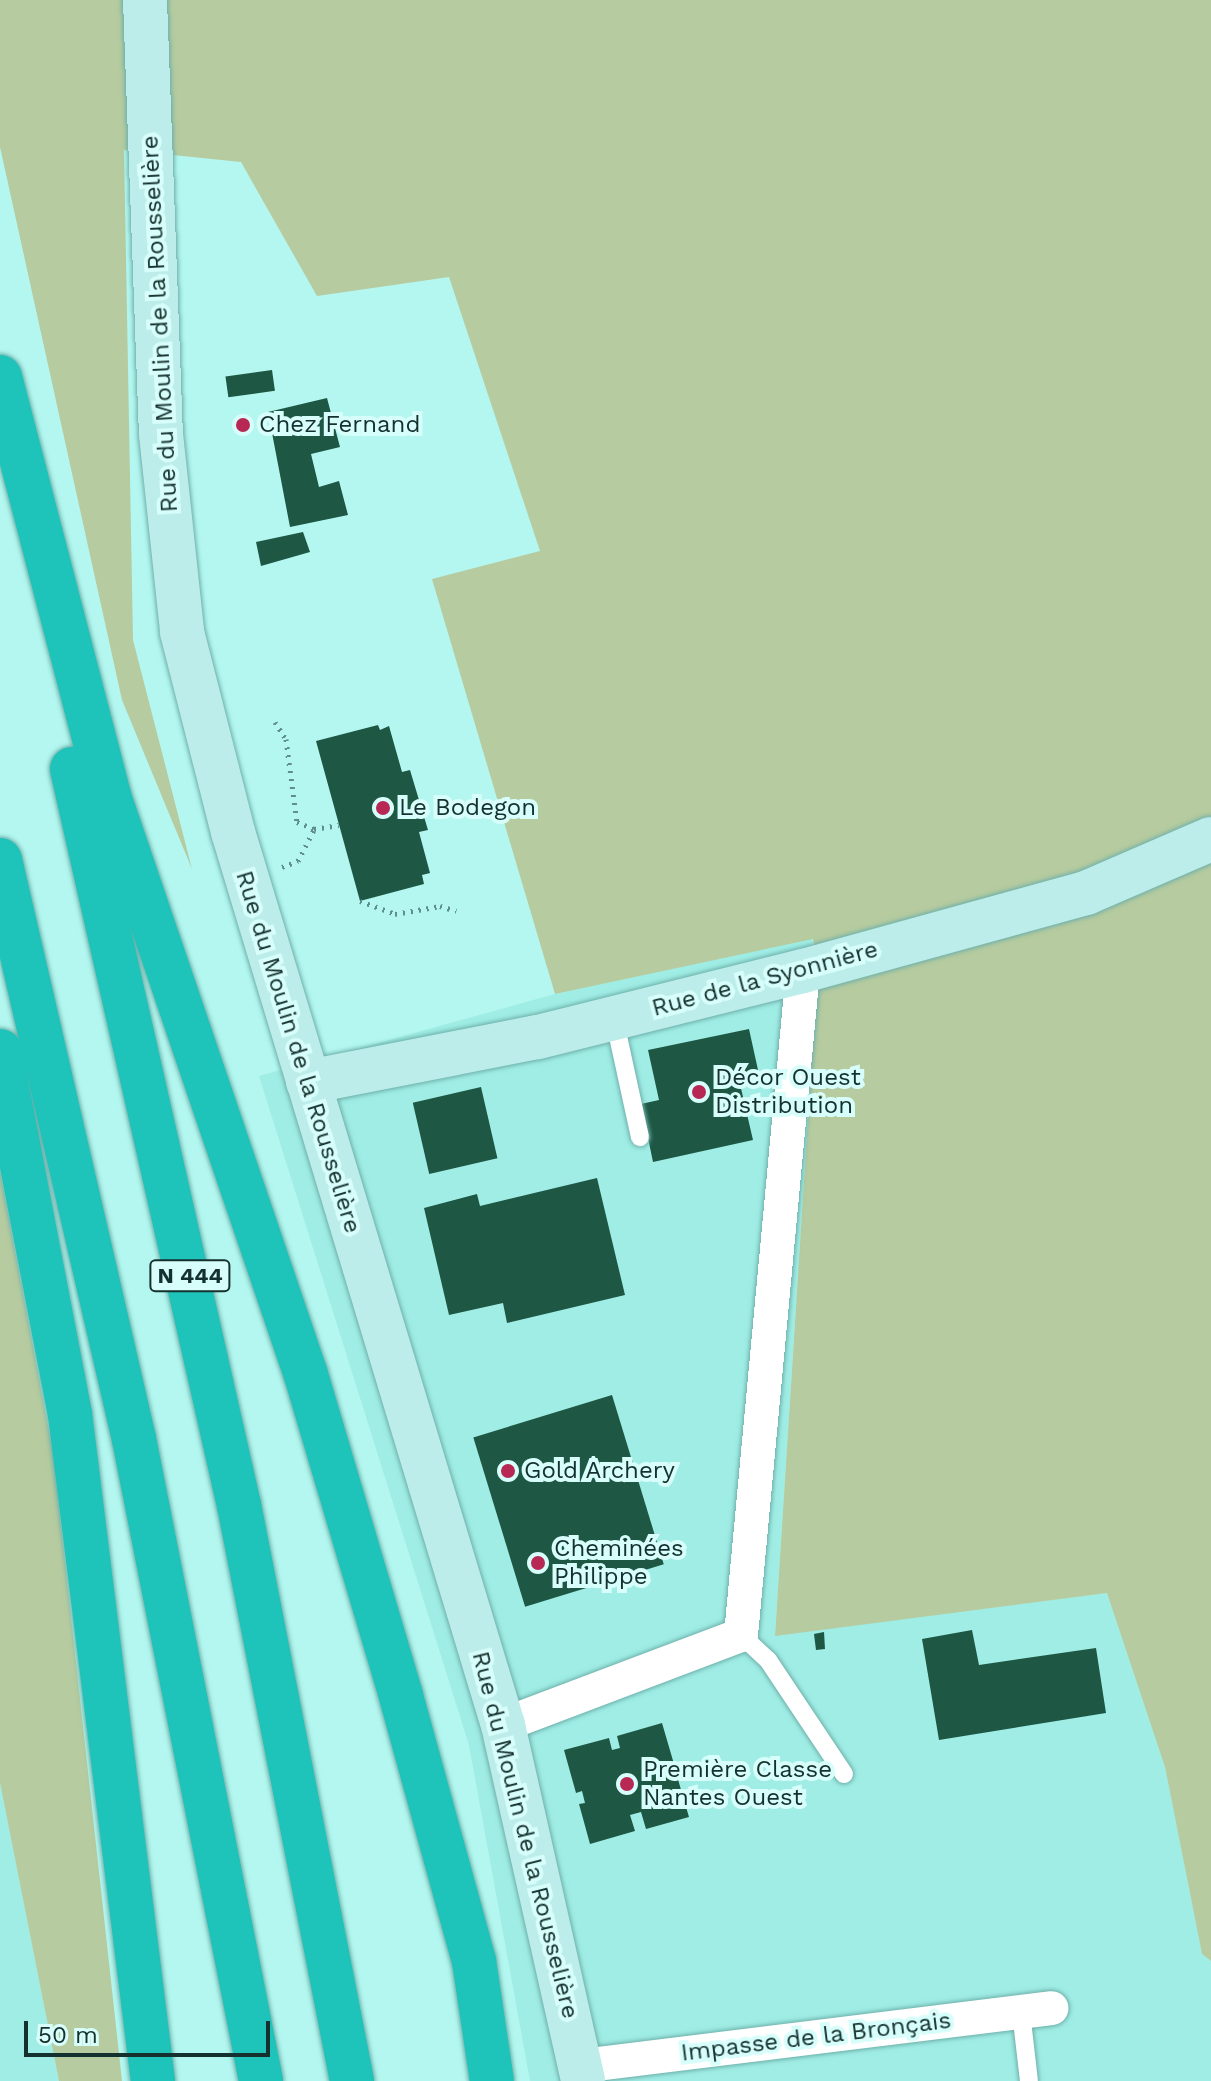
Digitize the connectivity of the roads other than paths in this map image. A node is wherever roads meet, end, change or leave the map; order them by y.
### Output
1 (145, 0) edge
2 (0, 377) edge
3 (0, 478) edge
4 (1211, 839) edge
5 (0, 860) edge
6 (803, 971) junction
7 (614, 1018) junction
8 (0, 1051) edge
9 (308, 1082) junction
10 (640, 1137) dead end
11 (741, 1635) junction
12 (503, 1725) junction
13 (844, 1774) dead end
14 (1036, 2010) joint
15 (582, 2074) edge
16 (153, 2081) edge
17 (261, 2081) edge
18 (352, 2081) edge
19 (492, 2081) edge
20 (1029, 2081) edge

1 - 9 street, Rue du Moulin de la Rousselière
2 - 19 highway
3 - 18 highway, N 444
4 - 6 street, Rue de la Syonnière
5 - 17 highway
6 - 7 street, Rue de la Syonnière
6 - 11 street
7 - 9 street, Rue de la Syonnière
7 - 10 lane
8 - 16 highway
9 - 12 street, Rue du Moulin de la Rousselière
11 - 12 street
11 - 13 lane
12 - 15 street, Rue du Moulin de la Rousselière
14 - 15 street, Impasse de la Bronçais
14 - 20 lane

